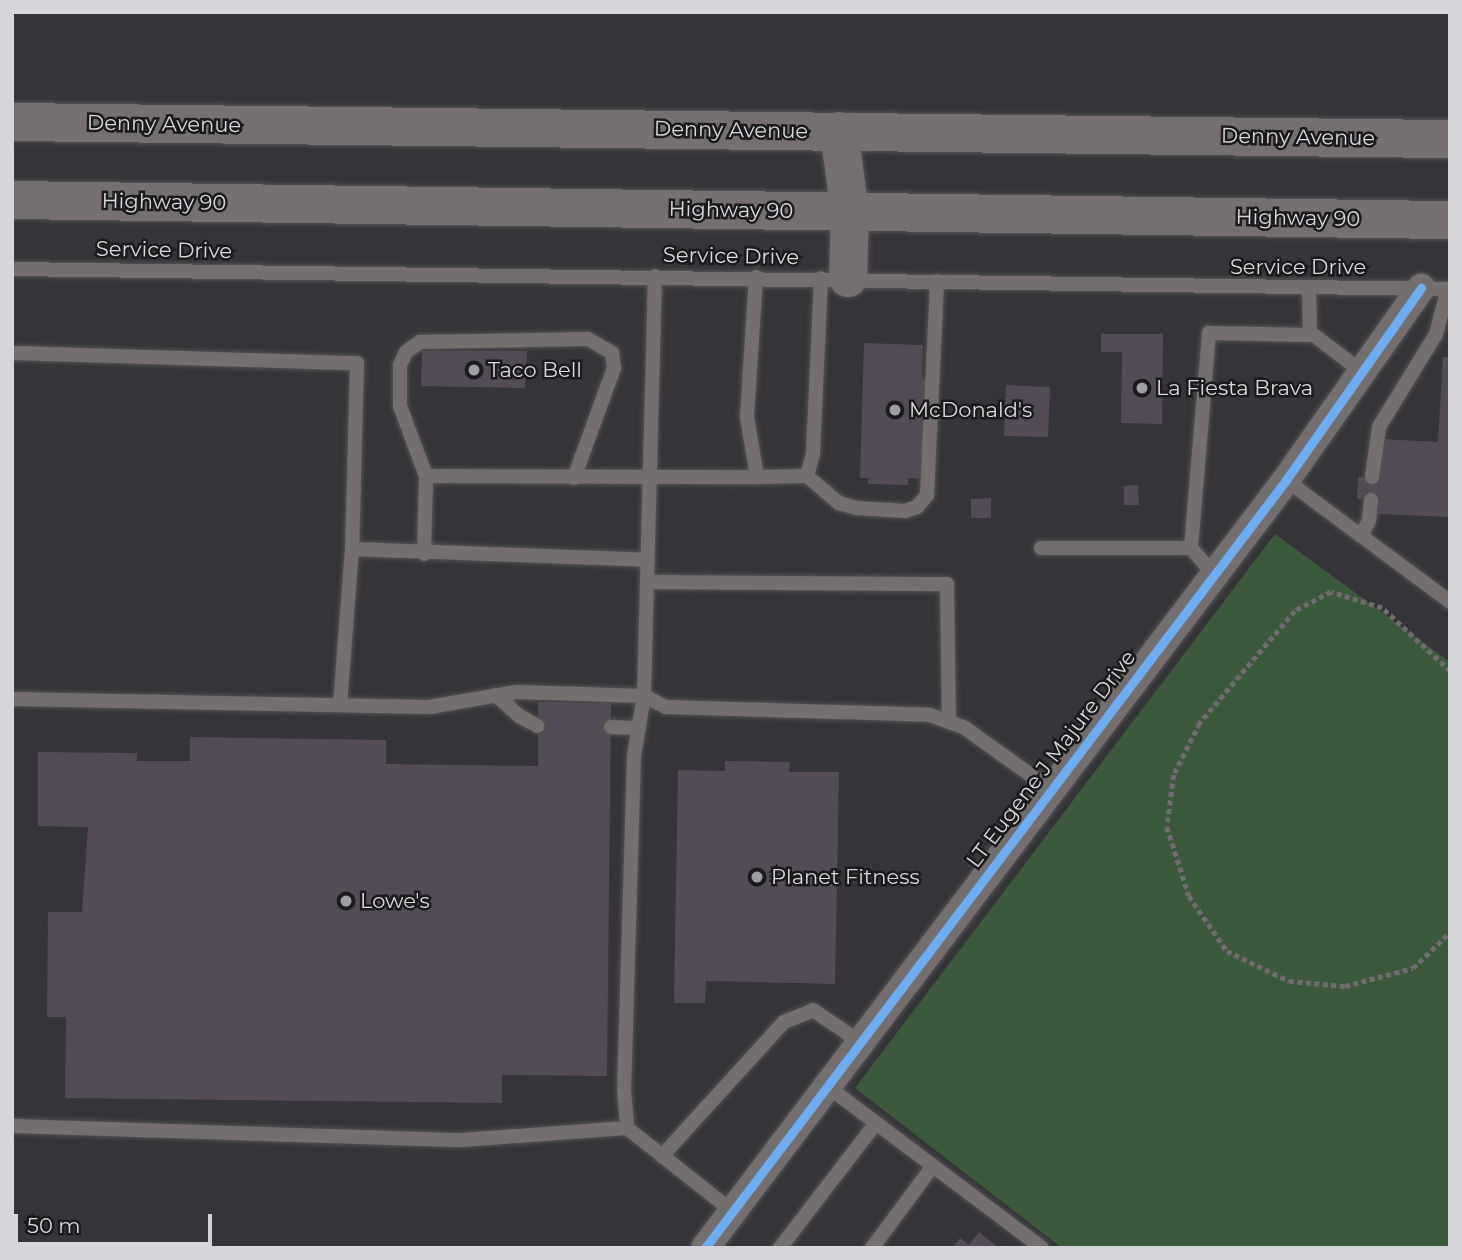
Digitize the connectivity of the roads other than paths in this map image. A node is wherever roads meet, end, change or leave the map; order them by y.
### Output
1 (12, 122) edge
2 (839, 131) junction
3 (1450, 139) edge
4 (12, 200) edge
5 (850, 212) junction
6 (1450, 220) edge
7 (12, 270) edge
8 (655, 276) junction
9 (756, 277) junction
10 (834, 278) junction
11 (937, 281) junction
12 (1308, 288) junction
13 (1439, 289) edge
14 (1310, 332) junction
15 (12, 353) edge
16 (1362, 372) junction
17 (426, 476) junction
18 (807, 476) junction
19 (757, 477) junction
20 (1372, 477) dead end
21 (574, 478) junction
22 (650, 480) junction
23 (1286, 480) junction
24 (1371, 500) dead end
25 (1361, 536) junction
26 (1041, 548) dead end
27 (1191, 548) junction
28 (352, 549) junction
29 (424, 555) junction
30 (648, 560) junction
31 (1214, 575) junction
32 (647, 582) junction
33 (1450, 602) edge
34 (496, 695) junction
35 (644, 696) junction
36 (12, 699) edge
37 (340, 705) junction
38 (949, 722) junction
39 (538, 726) dead end
40 (611, 727) dead end
41 (639, 728) junction
42 (1050, 789) junction
43 (860, 1042) junction
44 (827, 1087) junction
45 (875, 1124) junction
46 (12, 1126) edge
47 (627, 1128) junction
48 (662, 1156) junction
49 (933, 1166) junction
50 (732, 1211) junction
51 (705, 1248) edge
52 (780, 1248) edge
53 (872, 1248) edge
54 (1042, 1248) edge

1 - 2 main road, Denny Avenue
2 - 3 main road, Denny Avenue
2 - 5 main road
4 - 5 main road, Highway 90
5 - 6 main road, Highway 90
5 - 10 main road
7 - 8 lane, Service Drive
8 - 9 lane, Service Drive
8 - 22 lane
9 - 10 lane, Service Drive
9 - 19 lane
10 - 11 lane, Service Drive
10 - 18 lane
11 - 12 lane, Service Drive
11 - 18 lane
12 - 13 lane, Service Drive
12 - 14 lane
13 - 16 street, LT Eugene J Majure Drive
13 - 20 lane
14 - 16 lane
14 - 27 lane
15 - 28 lane
16 - 23 street, LT Eugene J Majure Drive
17 - 21 lane
17 - 21 lane
17 - 29 lane
18 - 19 lane
19 - 22 lane
21 - 22 lane
22 - 30 lane
23 - 25 lane
23 - 31 street, LT Eugene J Majure Drive
24 - 25 lane
25 - 33 lane
26 - 27 lane
27 - 31 lane
28 - 29 lane
28 - 37 lane
29 - 30 lane
30 - 32 lane
31 - 42 street, LT Eugene J Majure Drive
32 - 35 lane
32 - 38 lane
34 - 35 lane
34 - 37 lane
34 - 39 lane
35 - 38 lane
35 - 41 lane
36 - 37 lane
38 - 42 lane
40 - 41 lane
41 - 47 lane
42 - 43 street, LT Eugene J Majure Drive
43 - 44 street, LT Eugene J Majure Drive
43 - 48 lane
44 - 45 lane
44 - 50 street, LT Eugene J Majure Drive
45 - 49 lane
45 - 52 lane
46 - 47 lane
47 - 48 lane
48 - 50 lane
49 - 53 lane
49 - 54 lane
50 - 51 street, LT Eugene J Majure Drive

